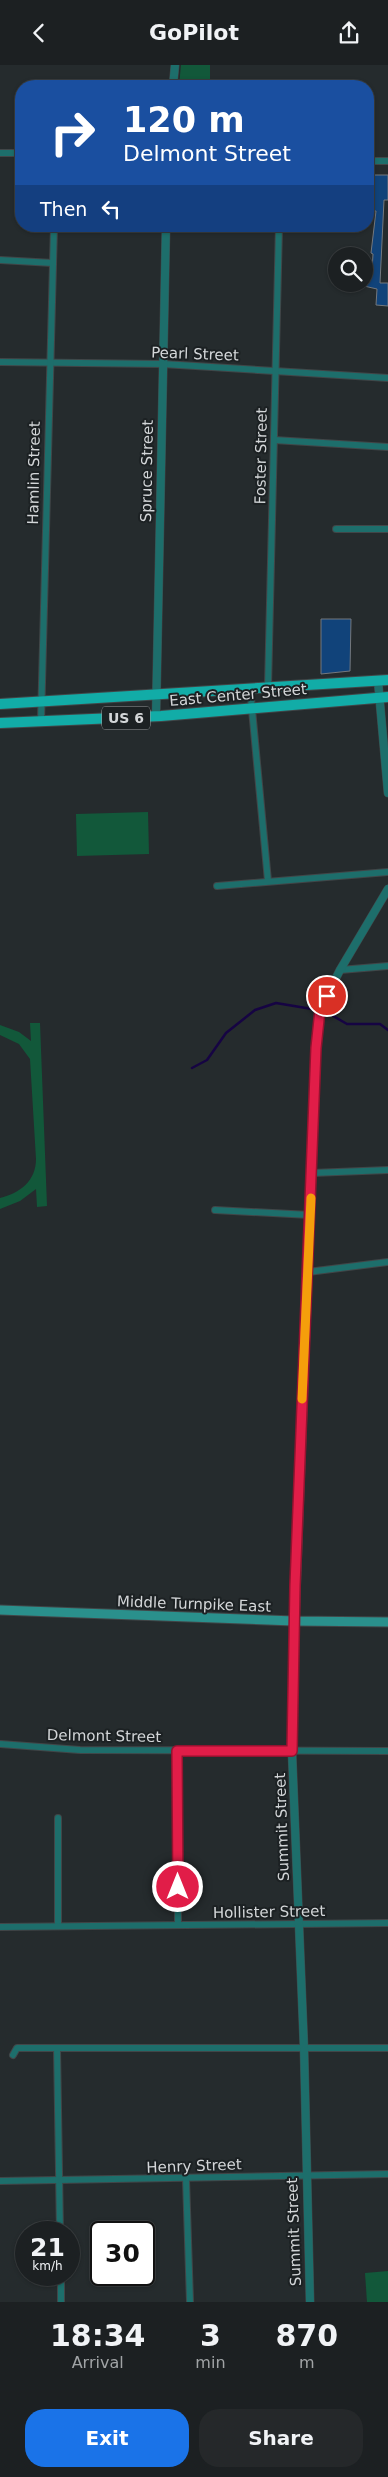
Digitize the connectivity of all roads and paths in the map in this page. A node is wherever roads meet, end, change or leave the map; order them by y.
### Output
1 (175, 65) edge
2 (174, 80) edge
3 (0, 153) edge
4 (15, 153) edge
5 (374, 161) edge
6 (388, 161) edge
7 (54, 232) edge
8 (166, 232) edge
9 (279, 232) edge
10 (0, 260) edge
11 (53, 263) junction
12 (0, 362) edge
13 (50, 363) junction
14 (163, 365) junction
15 (276, 370) junction
16 (388, 378) edge
17 (274, 441) junction
18 (388, 447) edge
19 (336, 529) dead end
20 (388, 529) edge
21 (383, 680) edge
22 (268, 687) junction
23 (250, 688) junction
24 (156, 694) junction
25 (384, 697) edge
26 (41, 702) junction
27 (0, 704) edge
28 (252, 709) junction
29 (156, 717) junction
30 (41, 721) junction
31 (0, 723) edge
32 (388, 793) edge
33 (388, 872) edge
34 (268, 881) junction
35 (216, 887) dead end
36 (388, 889) edge
37 (388, 966) edge
38 (340, 970) junction
39 (388, 1170) edge
40 (312, 1173) junction
41 (215, 1210) dead end
42 (310, 1215) junction
43 (388, 1262) edge
44 (308, 1272) junction
45 (0, 1610) edge
46 (294, 1621) junction
47 (388, 1622) edge
48 (0, 1744) edge
49 (177, 1751) junction
50 (292, 1751) junction
51 (388, 1751) edge
52 (58, 1818) dead end
53 (388, 1923) edge
54 (300, 1924) junction
55 (178, 1925) junction
56 (58, 1926) junction
57 (0, 1927) edge
58 (57, 2048) junction
59 (304, 2048) junction
60 (388, 2048) edge
61 (13, 2055) dead end
62 (306, 2174) junction
63 (388, 2174) edge
64 (186, 2179) junction
65 (0, 2181) edge
66 (59, 2181) junction
67 (60, 2221) edge
68 (61, 2286) edge
69 (62, 2302) edge
70 (190, 2302) edge
71 (310, 2302) edge

1 - 2 street
3 - 4 street
5 - 6 street
7 - 11 street, Hamlin Street
8 - 14 street, Spruce Street
9 - 15 street, Foster Street
10 - 11 street
11 - 13 street, Hamlin Street
12 - 13 street, Pearl Street
13 - 14 street, Pearl Street
13 - 26 street, Hamlin Street
14 - 15 street, Pearl Street
14 - 24 street, Spruce Street
15 - 16 street, Pearl Street
15 - 17 street, Foster Street
17 - 18 street
17 - 22 street, Foster Street
19 - 20 street
21 - 22 main road, East Center Street / US 6
21 - 25 street
22 - 23 main road, East Center Street / US 6
23 - 24 main road, East Center Street / US 6
23 - 28 street
24 - 26 main road, East Center Street / US 6
24 - 29 street, Spruce Street
25 - 28 main road, East Center Street / US 6
25 - 32 street
26 - 27 main road, East Center Street / US 6
26 - 30 street, Hamlin Street
28 - 29 main road, East Center Street / US 6
28 - 34 street
29 - 30 main road, East Center Street / US 6
30 - 31 main road, East Center Street / US 6
33 - 34 street
34 - 35 street
36 - 38 street, Summit Street
37 - 38 street
38 - 40 street, Summit Street
39 - 40 street
40 - 42 street, Summit Street
41 - 42 street
42 - 44 street, Summit Street
43 - 44 street
44 - 46 street, Summit Street
45 - 46 main road, Middle Turnpike East
46 - 47 main road, Middle Turnpike East
46 - 50 street, Summit Street
48 - 49 street, Delmont Street
49 - 50 street, Delmont Street
49 - 55 street
50 - 51 street, Delmont Street
50 - 54 street, Summit Street
52 - 56 street
53 - 54 street, Hollister Street
54 - 55 street, Hollister Street
54 - 59 street, Summit Street
55 - 56 street, Hollister Street
56 - 57 street, Hollister Street
58 - 59 street
58 - 61 street
58 - 66 street
59 - 60 street
59 - 62 street, Summit Street
62 - 63 street, Henry Street
62 - 64 street, Henry Street
62 - 71 street, Summit Street
64 - 66 street, Henry Street
64 - 70 street
65 - 66 street, Henry Street
66 - 67 street
68 - 69 street

